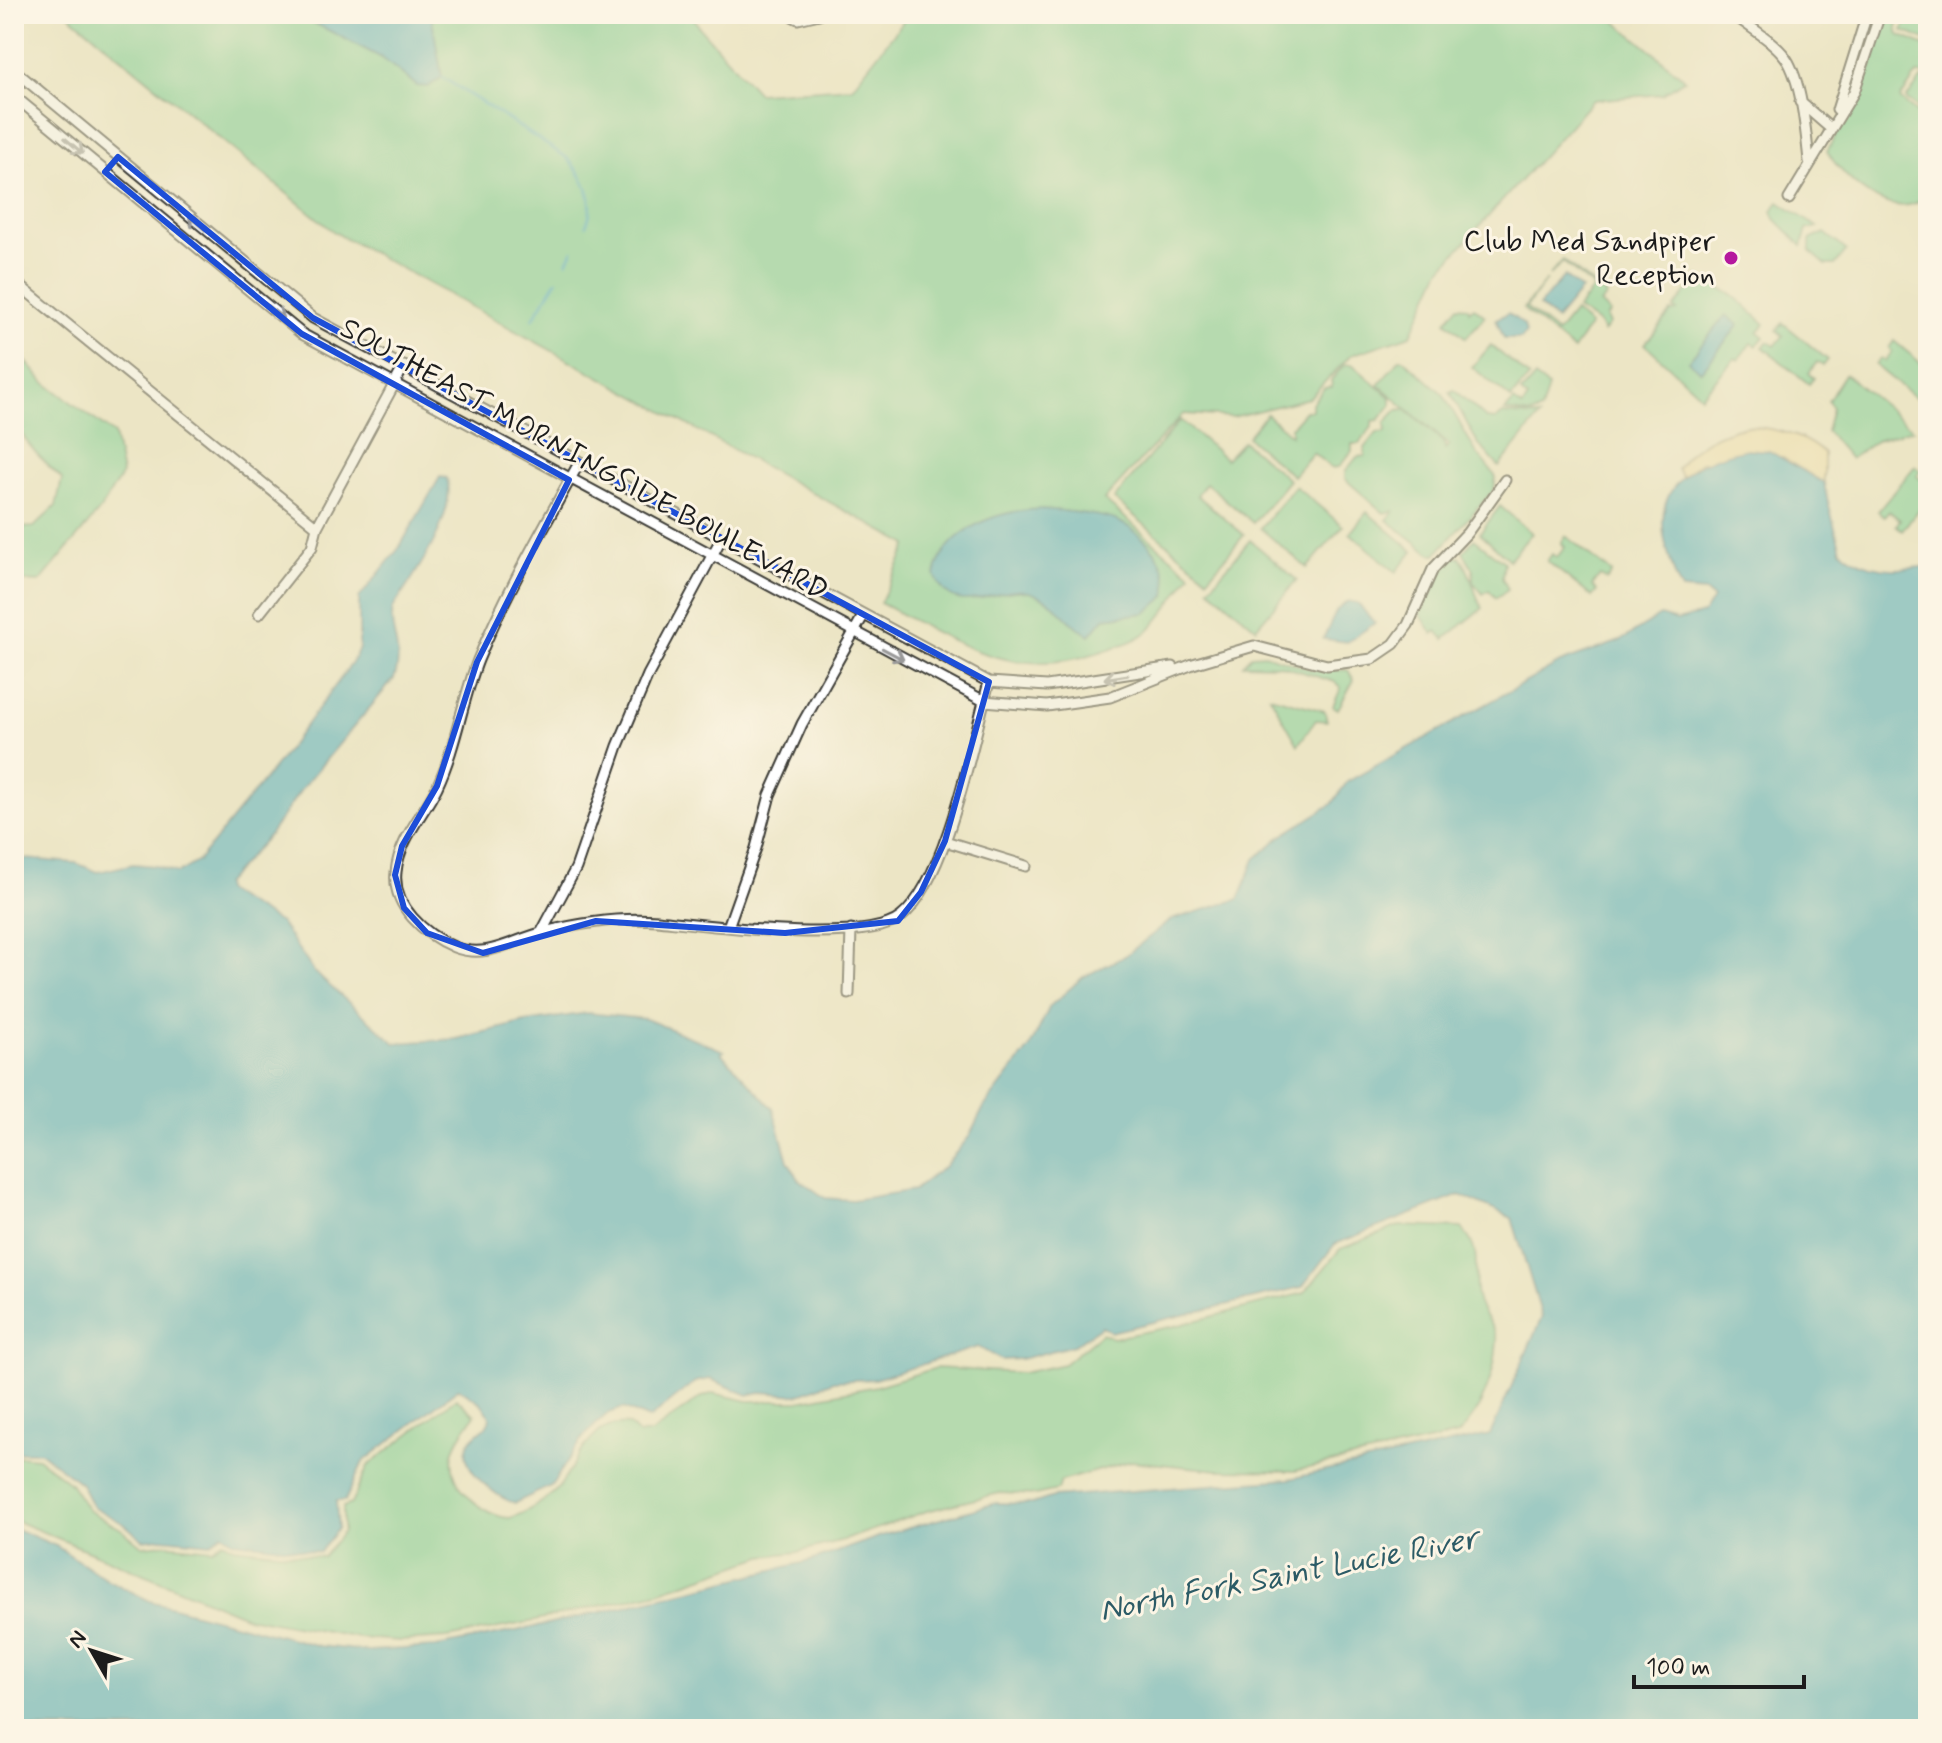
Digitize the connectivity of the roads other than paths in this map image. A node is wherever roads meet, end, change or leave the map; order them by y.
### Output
1 (788, 14) edge
2 (819, 14) edge
3 (1733, 14) edge
4 (1867, 14) edge
5 (1880, 14) edge
6 (14, 70) edge
7 (14, 96) edge
8 (1800, 102) junction
9 (1830, 128) junction
10 (118, 157) junction
11 (1809, 161) junction
12 (105, 172) junction
13 (1789, 199) dead end
14 (254, 270) junction
15 (14, 281) edge
16 (242, 285) junction
17 (404, 366) junction
18 (394, 383) junction
19 (579, 463) junction
20 (569, 480) junction
21 (1505, 480) dead end
22 (317, 527) junction
23 (721, 539) junction
24 (712, 556) junction
25 (259, 614) dead end
26 (863, 616) junction
27 (854, 633) junction
28 (1193, 664) junction
29 (989, 682) junction
30 (984, 701) junction
31 (945, 841) junction
32 (1026, 866) dead end
33 (728, 927) junction
34 (851, 930) junction
35 (541, 933) junction
36 (849, 994) dead end

1 - 2 street
3 - 8 street
4 - 9 street
5 - 9 street
6 - 10 street, SOUTHEAST MORNINGSIDE BOULEVARD
7 -> 12 street, SOUTHEAST MORNINGSIDE BOULEVARD
8 - 9 street
8 - 11 street
9 - 11 street
10 - 12 street
14 -> 10 street, SOUTHEAST MORNINGSIDE BOULEVARD
11 - 13 street
12 - 16 street, SOUTHEAST MORNINGSIDE BOULEVARD
14 - 16 street
14 - 17 street, SOUTHEAST MORNINGSIDE BOULEVARD
15 - 22 street
16 -> 18 street, SOUTHEAST MORNINGSIDE BOULEVARD
17 - 18 street
17 - 19 street, SOUTHEAST MORNINGSIDE BOULEVARD
18 - 20 street, SOUTHEAST MORNINGSIDE BOULEVARD
18 - 22 street
19 - 20 street
19 - 23 street, SOUTHEAST MORNINGSIDE BOULEVARD
20 - 24 street, SOUTHEAST MORNINGSIDE BOULEVARD
20 - 35 street
21 - 28 street, SOUTHEAST MORNINGSIDE BOULEVARD
22 - 25 street
23 - 24 street
23 - 26 street, SOUTHEAST MORNINGSIDE BOULEVARD
24 - 27 street, SOUTHEAST MORNINGSIDE BOULEVARD
24 - 35 street
26 - 27 street
26 - 29 street, SOUTHEAST MORNINGSIDE BOULEVARD
27 -> 30 street, SOUTHEAST MORNINGSIDE BOULEVARD
27 - 33 street
28 -> 29 street, SOUTHEAST MORNINGSIDE BOULEVARD
28 - 30 street, SOUTHEAST MORNINGSIDE BOULEVARD
29 - 30 street
30 - 31 street
31 - 32 street
31 - 34 street
33 - 34 street
33 - 35 street
34 - 36 street

